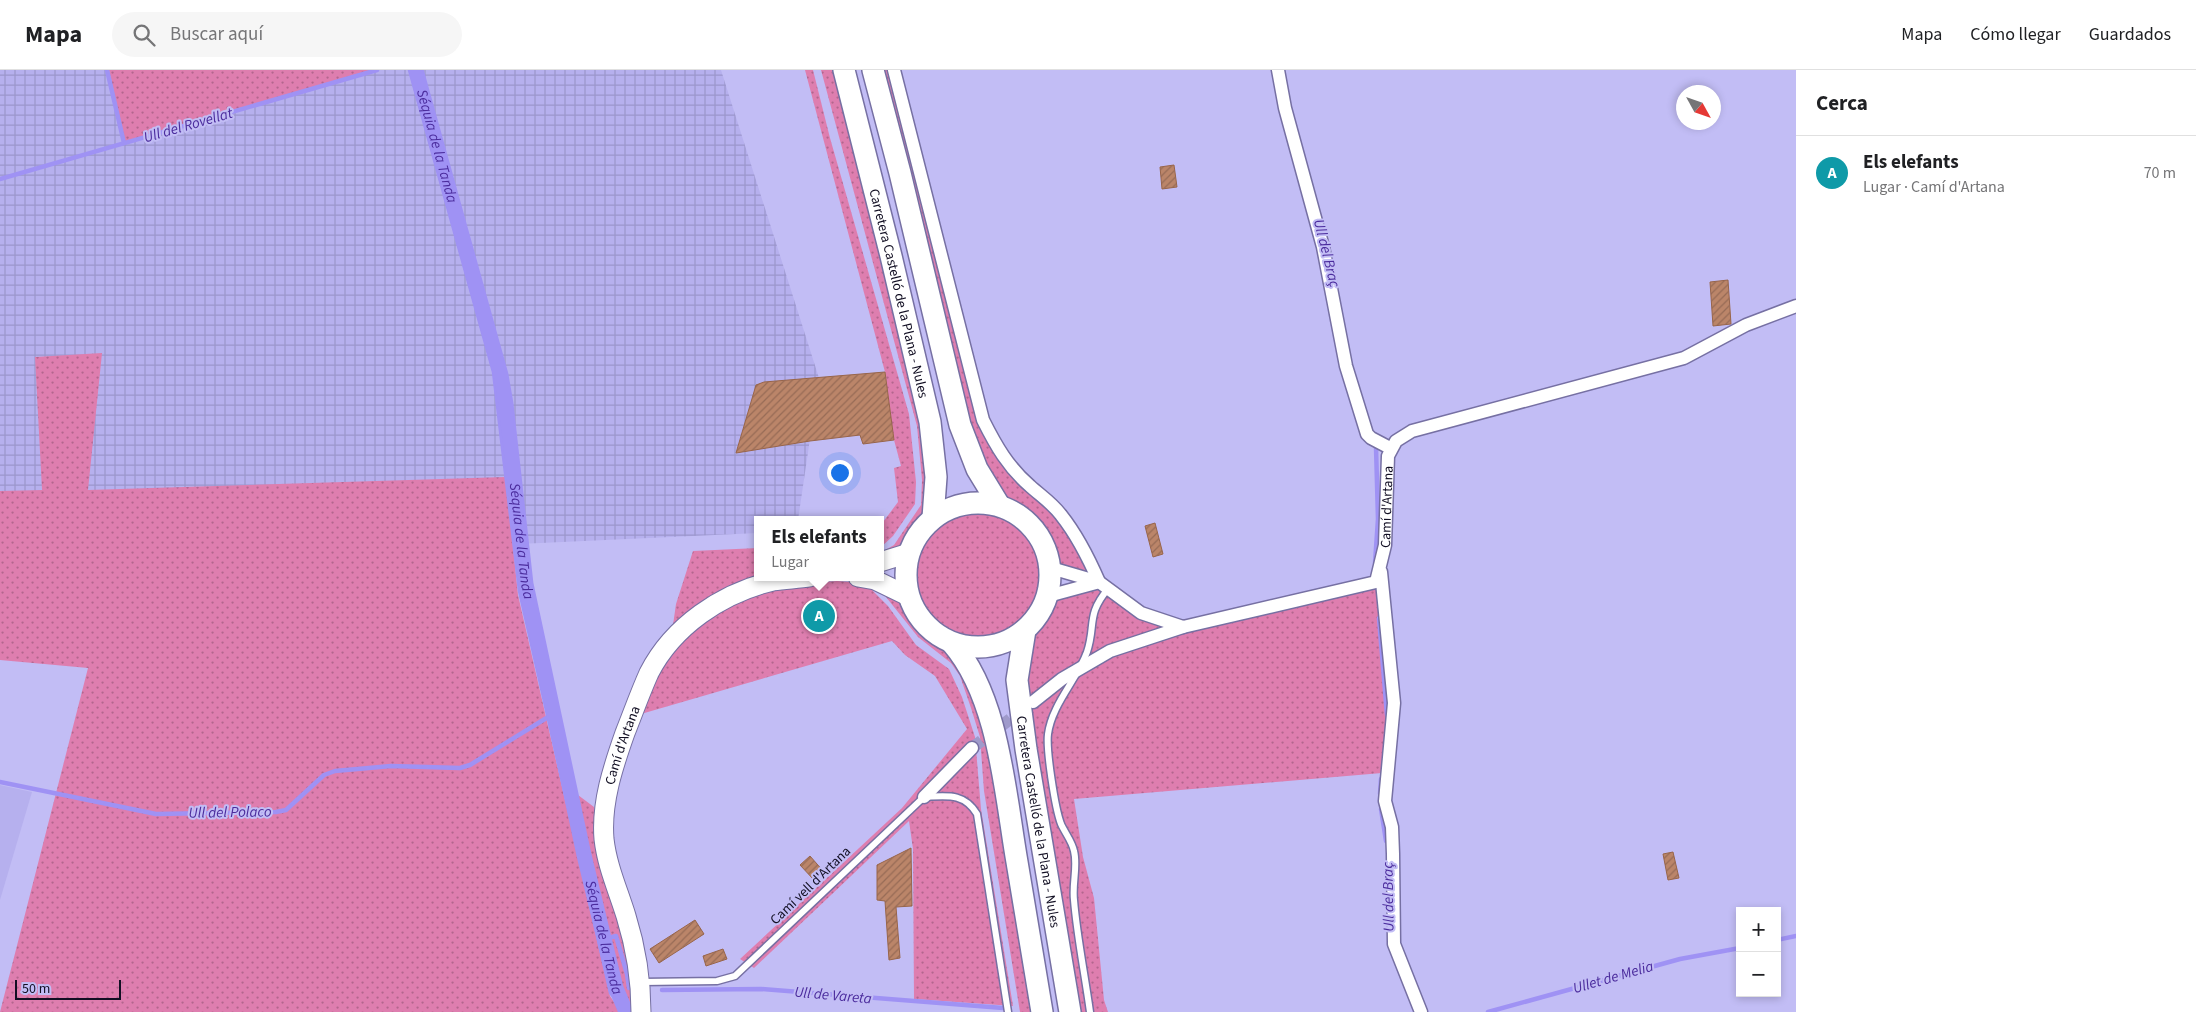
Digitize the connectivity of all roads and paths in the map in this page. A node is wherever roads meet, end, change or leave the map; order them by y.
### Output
1 (844, 70) edge
2 (872, 70) edge
3 (894, 70) edge
4 (1278, 70) edge
5 (1796, 306) edge
6 (1390, 448) junction
7 (999, 505) junction
8 (933, 518) junction
9 (908, 553) junction
10 (884, 561) edge
11 (1051, 568) junction
12 (1380, 570) junction
13 (774, 581) edge
14 (877, 581) edge
15 (1103, 586) junction
16 (908, 596) junction
17 (1048, 596) junction
18 (1182, 628) junction
19 (1025, 630) junction
20 (952, 643) junction
21 (1080, 670) junction
22 (1033, 702) tunnel mouth
23 (972, 748) tunnel mouth
24 (924, 797) junction
25 (641, 982) junction
26 (641, 1012) edge
27 (1008, 1012) edge
28 (1042, 1012) edge
29 (1070, 1012) edge
30 (1090, 1012) edge
31 (1422, 1012) edge

1 - 8 main road, Carretera Castelló de la Plana - Nules
2 - 7 main road, Carretera Castelló de la Plana - Nules
3 - 15 street
4 - 6 street
5 - 6 street, Camí d'Artana
6 - 12 street, Camí d'Artana
7 - 8 main road
7 - 11 main road
8 - 9 main road
9 - 10 street
9 - 16 main road
11 - 15 street
11 - 17 main road
12 - 18 street
12 - 31 street, Camí d'Artana
13 - 25 street, Camí d'Artana
14 - 16 street
15 - 17 street
15 - 18 street
15 - 21 lane
16 - 20 main road
17 - 19 main road
18 - 21 street
19 - 20 main road
19 - 29 main road, Carretera Castelló de la Plana - Nules
20 - 28 main road, Carretera Castelló de la Plana - Nules
21 - 22 street
21 - 30 lane
23 - 24 street, Camí vell d'Artana
24 - 25 lane, Camí vell d'Artana
24 - 27 lane
25 - 26 street, Camí d'Artana

